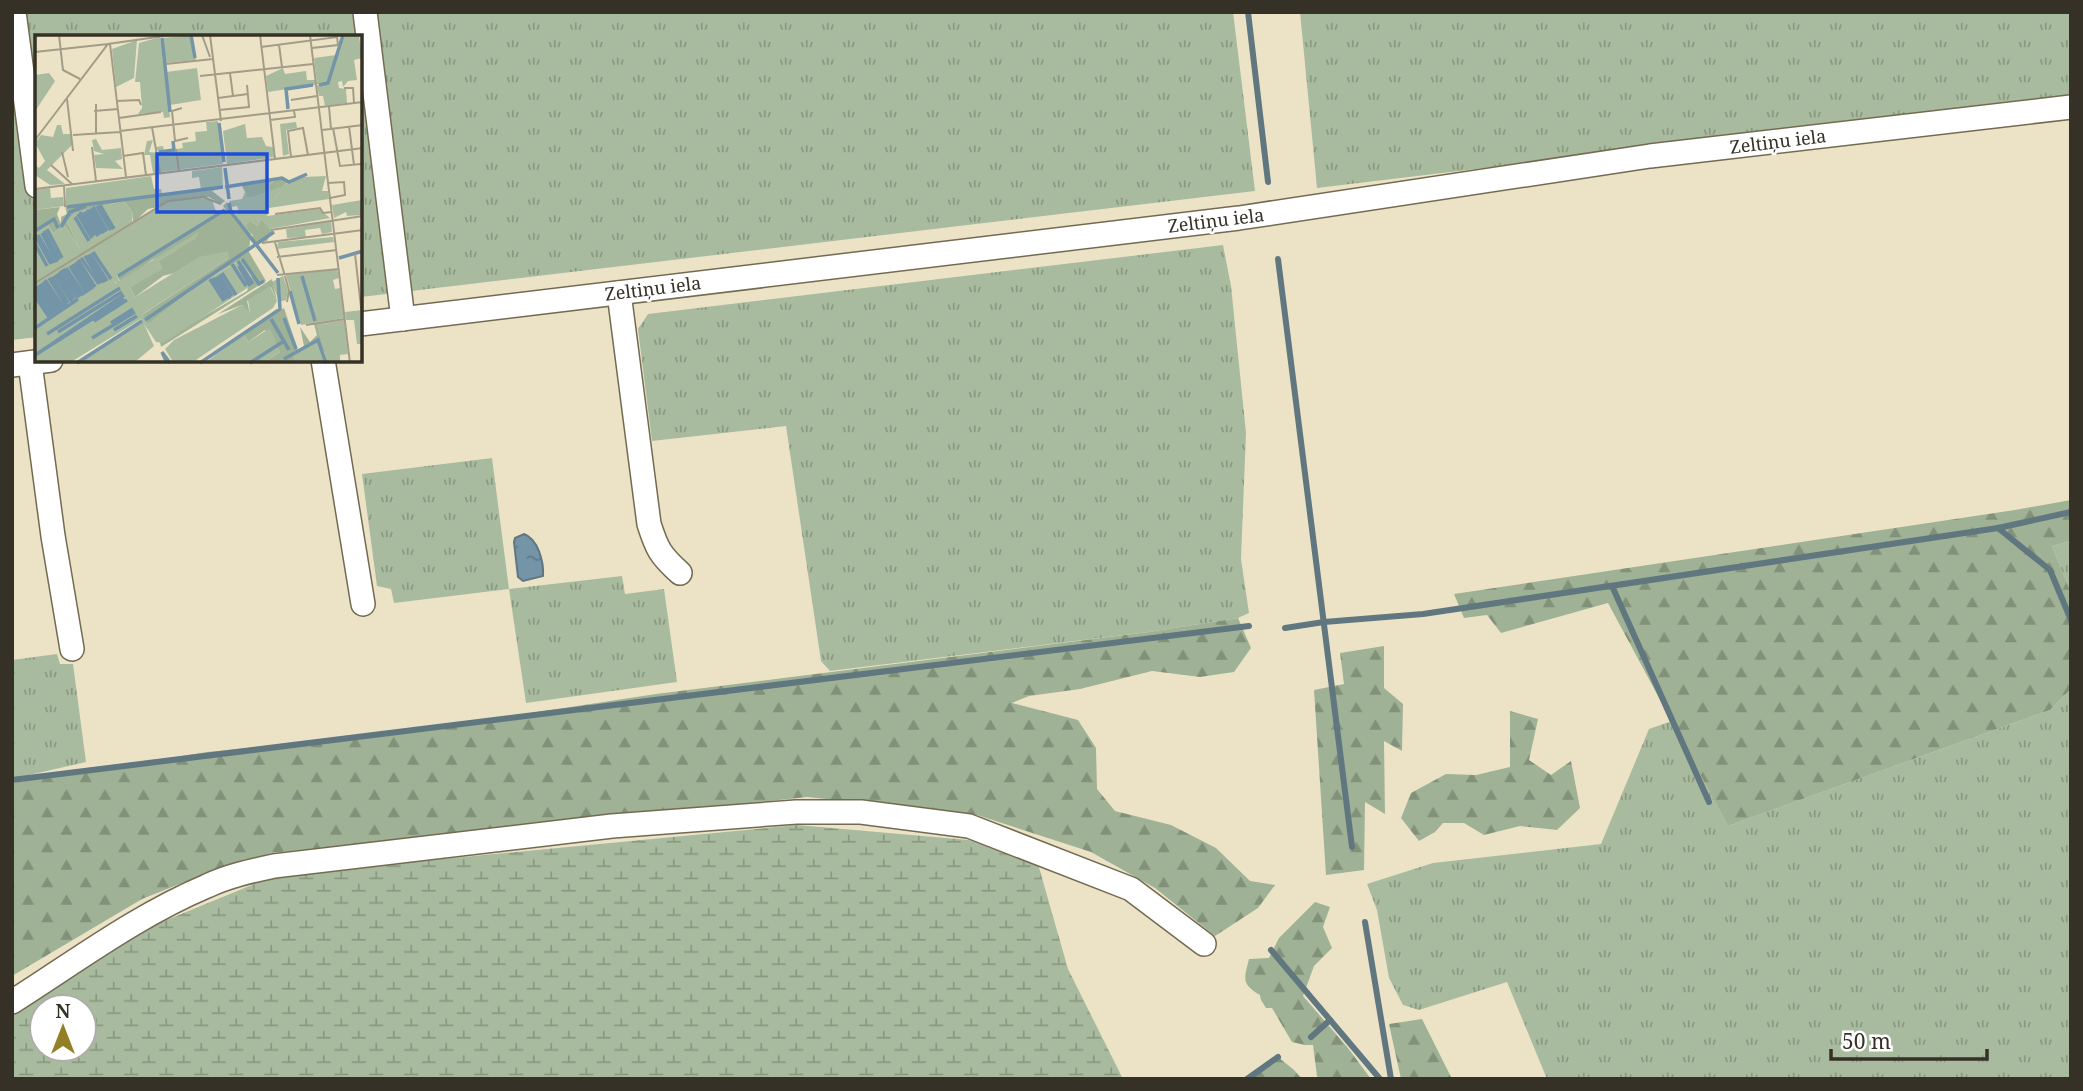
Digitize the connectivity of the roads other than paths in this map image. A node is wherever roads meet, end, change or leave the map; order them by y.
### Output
1 (14, 12) edge
2 (365, 12) edge
3 (2071, 107) edge
4 (35, 171) edge
5 (619, 293) junction
6 (403, 319) junction
7 (362, 324) edge
8 (323, 362) edge
9 (31, 363) edge
10 (680, 573) dead end
11 (363, 604) dead end
12 (72, 649) dead end
13 (1204, 944) dead end
14 (12, 1002) edge

1 - 4 street
2 - 6 street
3 - 5 street, Zeltiņu iela
5 - 6 street, Zeltiņu iela
5 - 10 street
6 - 7 street, Zeltiņu iela
8 - 11 street
9 - 12 street
13 - 14 street

